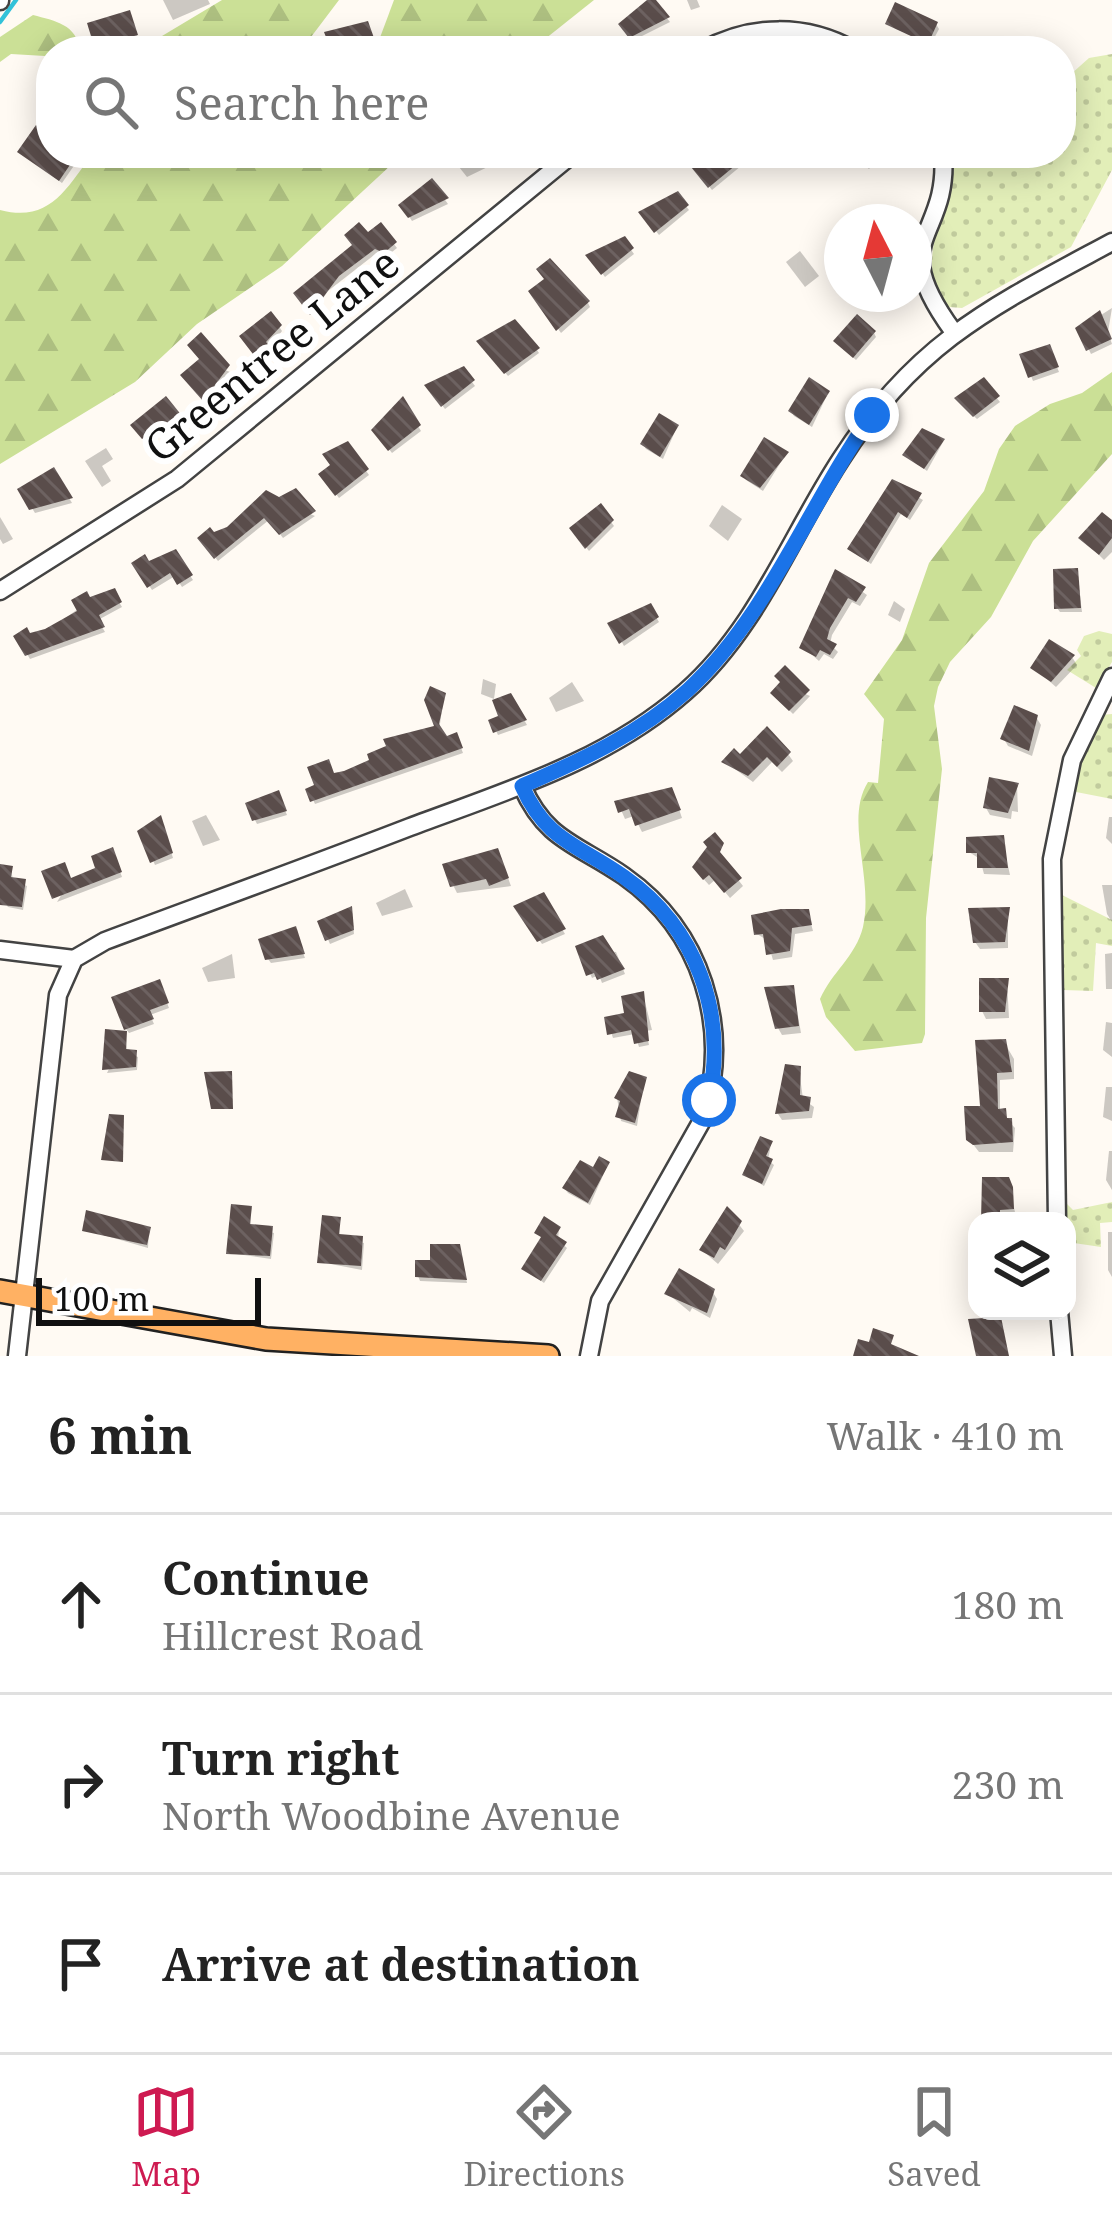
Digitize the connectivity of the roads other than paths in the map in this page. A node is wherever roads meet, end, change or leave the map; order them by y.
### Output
1 (736, 36) edge
2 (823, 36) edge
3 (556, 168) edge
4 (943, 168) edge
5 (1112, 242) edge
6 (952, 331) junction
7 (0, 591) edge
8 (1112, 677) edge
9 (522, 786) junction
10 (0, 950) edge
11 (74, 959) junction
12 (1058, 1212) edge
13 (11, 1293) edge
14 (1060, 1320) edge
15 (17, 1356) edge
16 (548, 1356) edge
17 (589, 1356) edge
18 (1063, 1356) edge

1 - 2 street
3 - 7 street, Greentree Lane
4 - 6 street
5 - 6 street
6 - 9 street
8 - 12 street
9 - 11 street
9 - 17 street
10 - 11 street
11 - 13 street
13 - 15 street
13 - 16 main road
14 - 18 street

